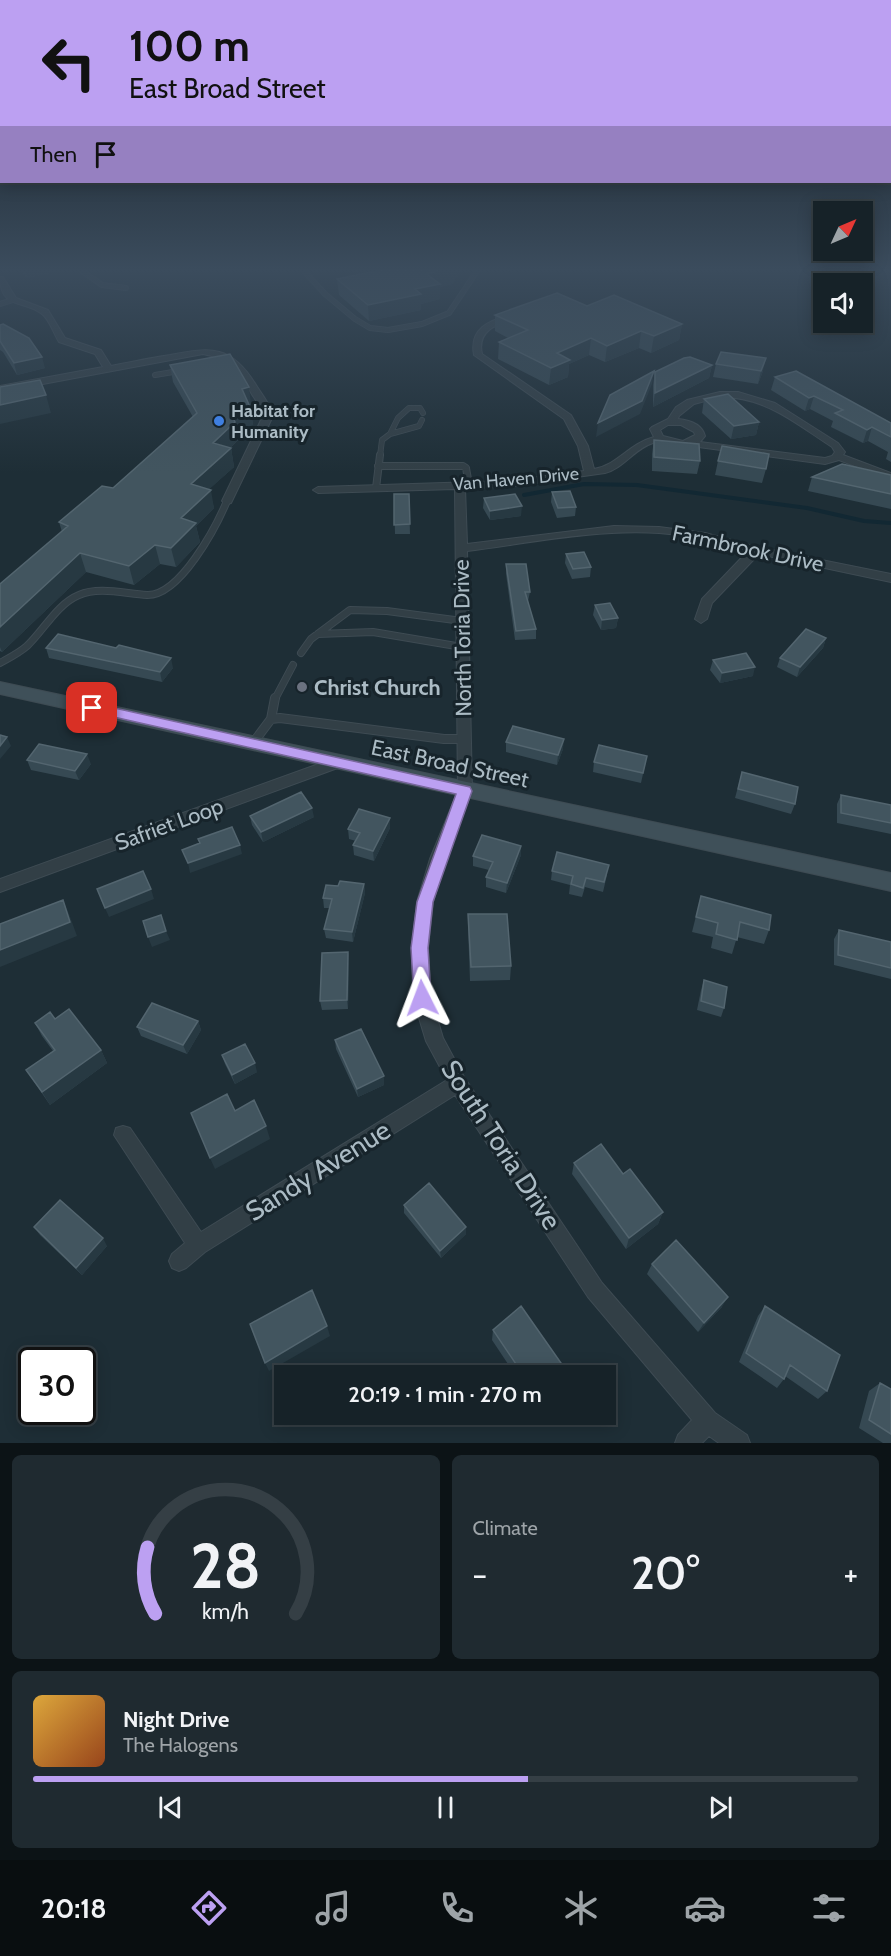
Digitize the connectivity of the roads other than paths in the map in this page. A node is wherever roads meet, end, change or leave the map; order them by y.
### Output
1 (61, 338) edge
2 (476, 338) edge
3 (232, 360) junction
4 (221, 362) edge
5 (108, 368) junction
6 (188, 369) edge
7 (155, 375) dead end
8 (0, 389) edge
9 (672, 421) junction
10 (390, 434) junction
11 (659, 438) junction
12 (691, 442) junction
13 (837, 456) junction
14 (378, 466) junction
15 (590, 473) junction
16 (889, 476) edge
17 (464, 485) junction
18 (376, 488) junction
19 (318, 490) dead end
20 (227, 501) joint
21 (461, 548) junction
22 (756, 550) junction
23 (891, 578) edge
24 (701, 619) dead end
25 (462, 621) junction
26 (318, 634) junction
27 (462, 647) junction
28 (301, 653) dead end
29 (0, 663) edge
30 (293, 665) dead end
31 (0, 688) edge
32 (271, 719) junction
33 (464, 739) junction
34 (253, 744) junction
35 (338, 762) junction
36 (465, 791) junction
37 (891, 882) edge
38 (0, 886) edge
39 (459, 1083) junction
40 (123, 1135) dead end
41 (198, 1245) junction
42 (178, 1261) dead end
43 (707, 1420) junction
44 (686, 1443) edge
45 (739, 1443) edge

1 - 5 street
2 - 15 street, Van Haven Drive
3 - 4 lane
3 - 5 street
3 - 20 street
5 - 8 street
6 - 7 lane
9 - 11 street
9 - 12 street
9 - 13 street
10 - 10 lane
10 - 14 lane
11 - 12 street
11 - 15 street
12 - 13 street
13 - 16 street
14 - 17 lane
14 - 18 lane
15 - 17 street, Van Haven Drive
17 - 18 street, Van Haven Drive
17 - 21 street, North Toria Drive
18 - 19 street, Van Haven Drive
20 - 29 lane
21 - 22 street, Farmbrook Drive
21 - 25 street, North Toria Drive
22 - 23 street, Farmbrook Drive
22 - 24 street
25 - 26 lane
25 - 27 street, North Toria Drive
26 - 27 lane
26 - 28 lane
27 - 33 street, North Toria Drive
30 - 32 lane
31 - 34 main road, East Broad Street
32 - 33 lane
32 - 34 lane
33 - 36 street, North Toria Drive
34 - 35 main road, East Broad Street
35 - 36 main road, East Broad Street
35 - 38 street, Safriet Loop
36 - 37 main road, East Broad Street
36 - 39 street, South Toria Drive
39 - 41 street, Sandy Avenue
39 - 43 street, South Toria Drive
40 - 41 street
41 - 42 street, Sandy Avenue
43 - 44 street
43 - 45 street, South Toria Drive

